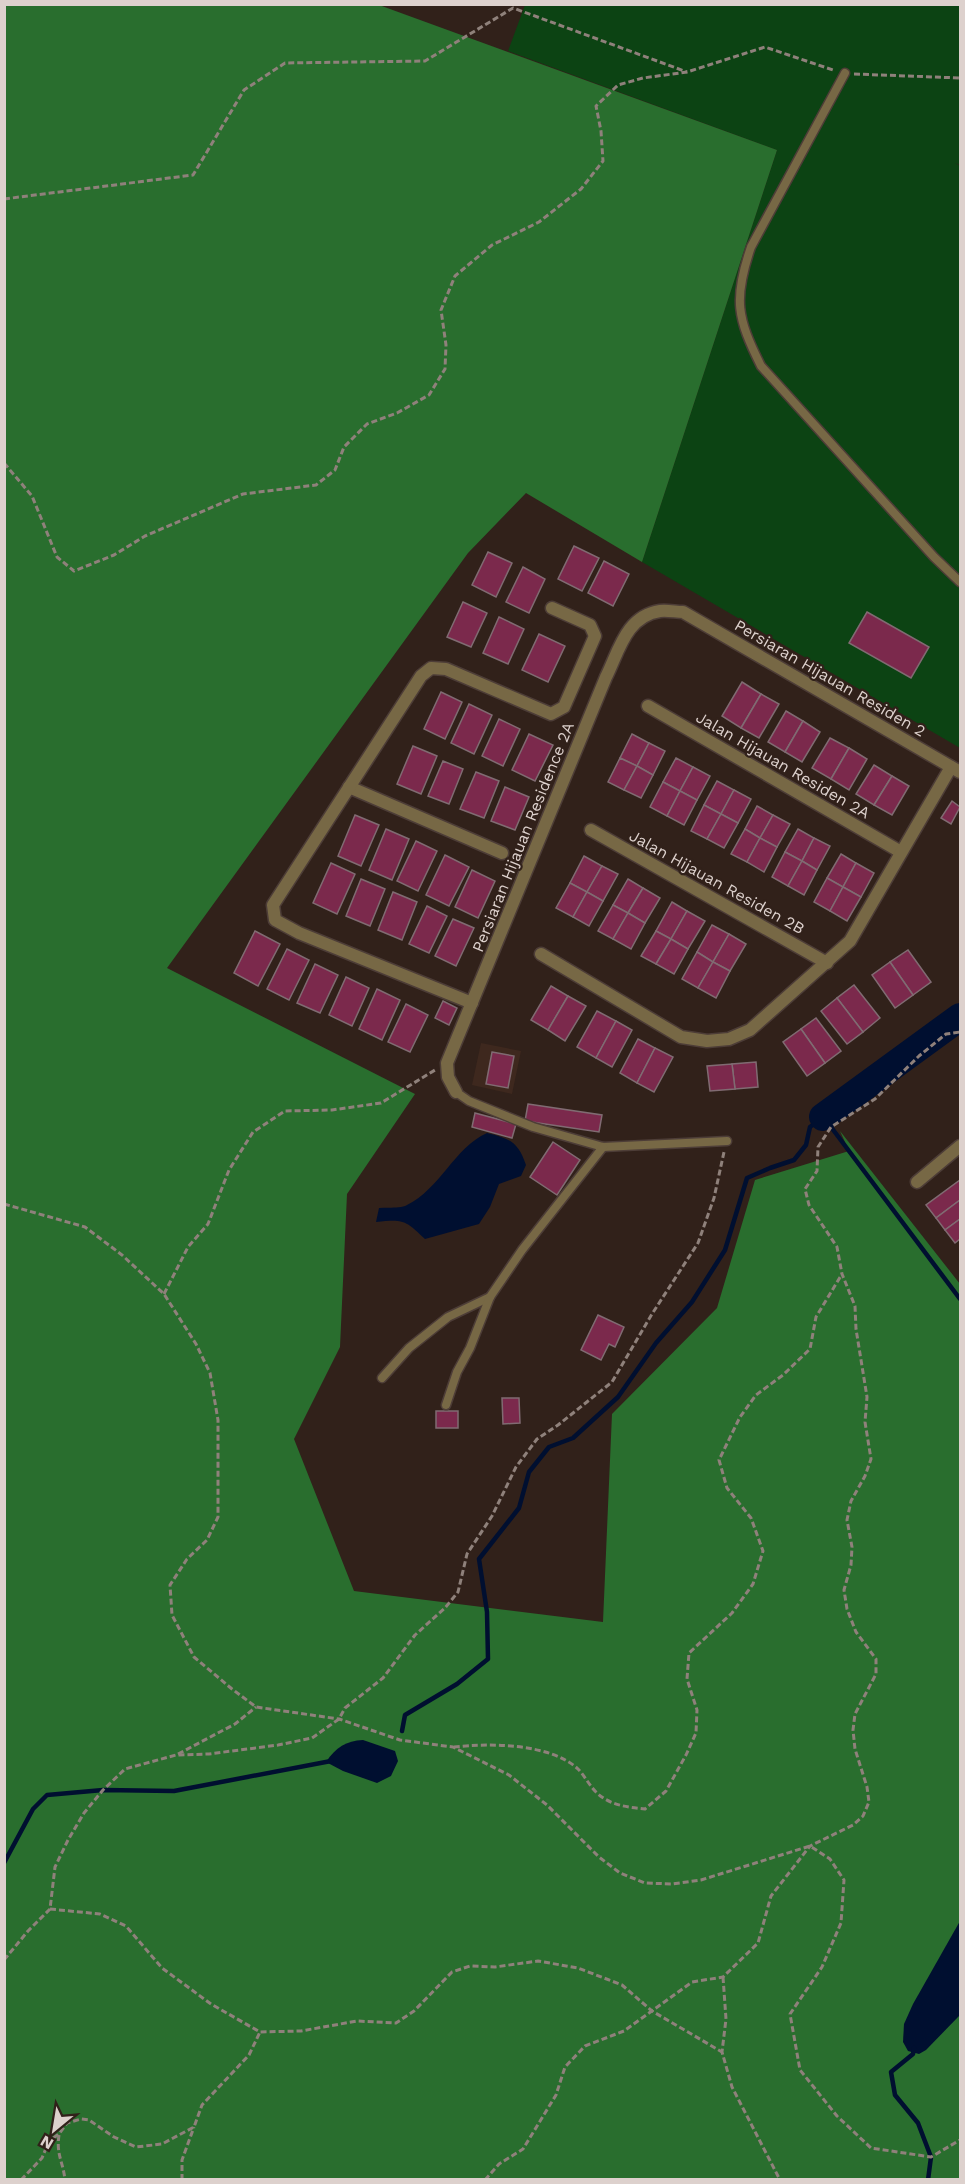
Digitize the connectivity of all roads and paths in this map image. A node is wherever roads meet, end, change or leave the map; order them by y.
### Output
1 (687, 72) junction
2 (845, 73) junction
3 (960, 78) edge
4 (4, 199) edge
5 (4, 463) edge
6 (960, 582) edge
7 (552, 608) dead end
8 (659, 612) joint
9 (648, 706) dead end
10 (956, 769) edge
11 (349, 787) junction
12 (591, 830) dead end
13 (902, 852) junction
14 (502, 853) dead end
15 (541, 954) dead end
16 (827, 963) junction
17 (472, 1003) junction
18 (960, 1032) edge
19 (447, 1063) junction
20 (456, 1092) joint
21 (727, 1141) joint
22 (960, 1146) edge
23 (603, 1147) junction
24 (917, 1182) dead end
25 (4, 1204) edge
26 (842, 1274) junction
27 (164, 1294) junction
28 (490, 1297) junction
29 (382, 1378) dead end
30 (446, 1405) dead end
31 (256, 1707) junction
32 (339, 1719) junction
33 (453, 1747) junction
34 (176, 1755) junction
35 (810, 1846) junction
36 (50, 1909) junction
37 (4, 1960) edge
38 (723, 1977) junction
39 (652, 2011) junction
40 (260, 2032) junction
41 (722, 2052) junction
42 (195, 2127) junction
43 (59, 2134) junction
44 (960, 2140) edge
45 (21, 2180) edge
46 (65, 2180) edge
47 (182, 2180) edge
48 (485, 2180) edge
49 (780, 2180) edge

1 - 2 path
1 - 4 path
1 - 5 path
2 - 3 path
2 - 6 lane
7 - 11 street
8 - 10 street, Persiaran Hijauan Residen 2
8 - 17 street, Persiaran Hijauan Residence 2A
9 - 13 street, Jalan Hijauan Residen 2A
10 - 13 street
11 - 14 street
11 - 17 street
12 - 16 street, Jalan Hijauan Residen 2B
13 - 16 street
15 - 16 street
17 - 19 street, Persiaran Hijauan Residence 2A
18 - 26 path
19 - 20 street
19 - 27 path
20 - 23 lane
21 - 23 lane
21 - 32 path
22 - 24 street
23 - 28 lane
25 - 27 path
26 - 33 path
26 - 35 path
27 - 31 path
28 - 29 lane
28 - 30 lane
31 - 32 path
31 - 34 path
32 - 33 path
32 - 34 path
33 - 35 path
34 - 36 path
35 - 38 path
35 - 44 path
36 - 37 path
36 - 40 path
38 - 39 path
38 - 41 path
39 - 40 path
39 - 41 path
39 - 48 path
40 - 42 path
41 - 49 path
42 - 43 path
42 - 47 path
43 - 45 path
43 - 46 path

